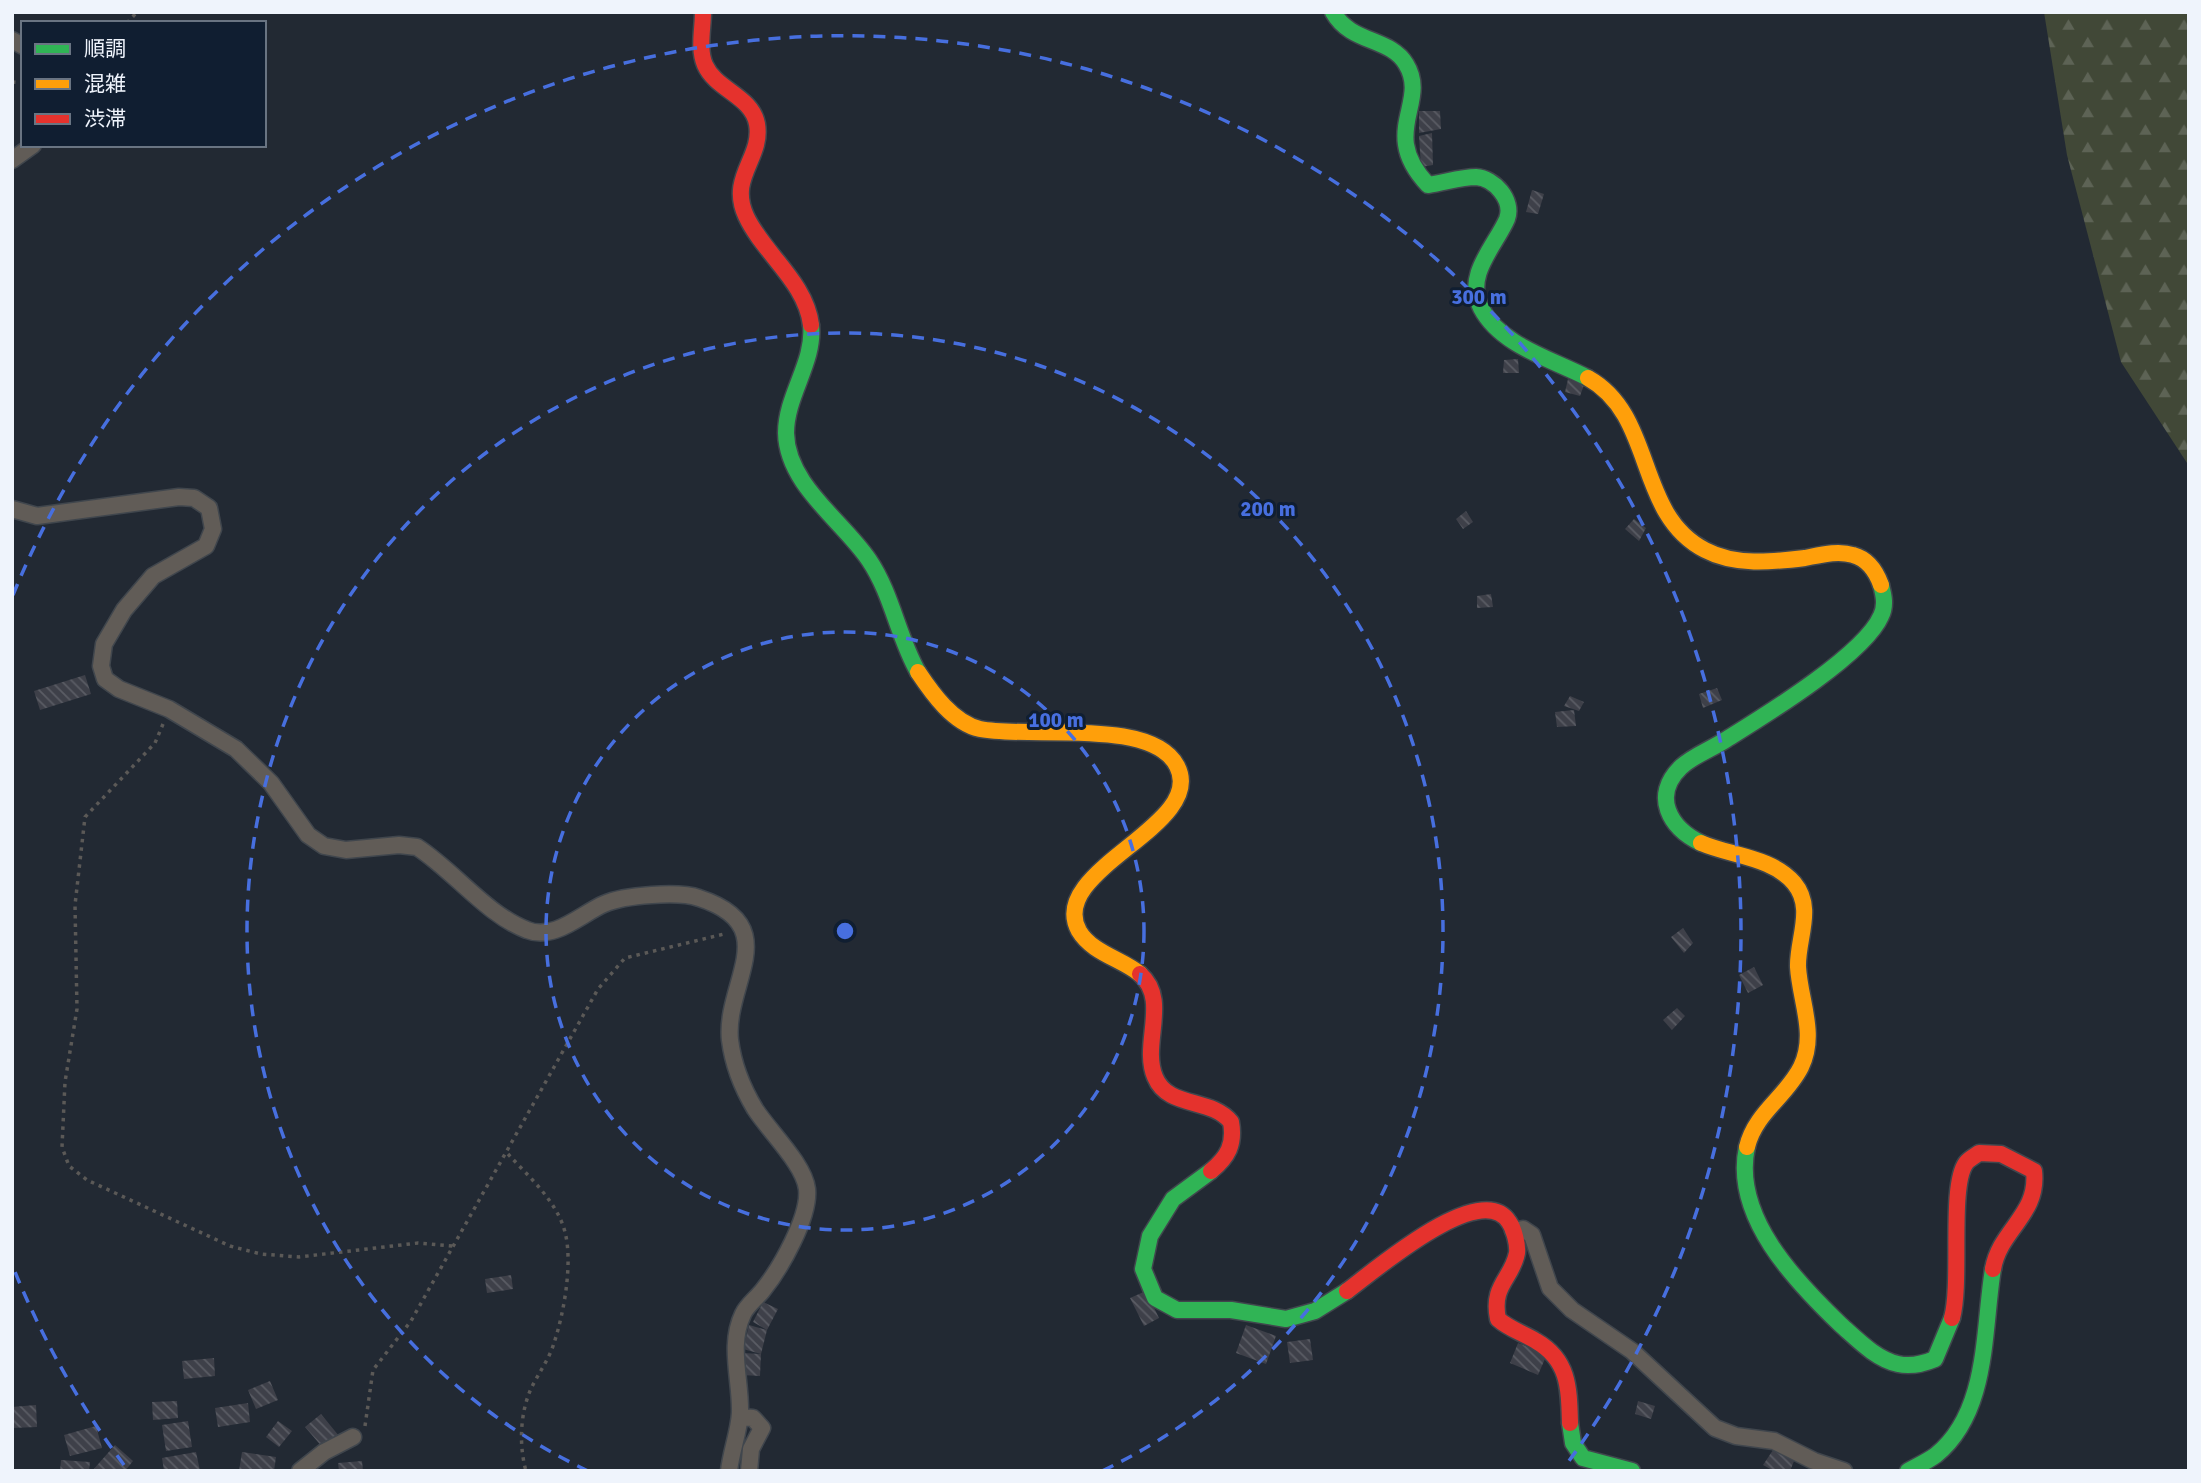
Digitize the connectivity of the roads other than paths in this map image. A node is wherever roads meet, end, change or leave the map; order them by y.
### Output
1 (703, 12) edge
2 (1334, 12) edge
3 (30, 147) edge
4 (12, 160) edge
5 (12, 509) edge
6 (1513, 1231) junction
7 (740, 1417) junction
8 (353, 1437) road end
9 (300, 1471) edge
10 (729, 1471) edge
11 (749, 1471) edge
12 (1632, 1471) edge
13 (1844, 1471) edge
14 (1908, 1471) edge

1 - 6 street
2 - 14 street
3 - 4 street
5 - 7 street
6 - 12 street
6 - 13 street
7 - 10 street
7 - 11 street
8 - 9 street

